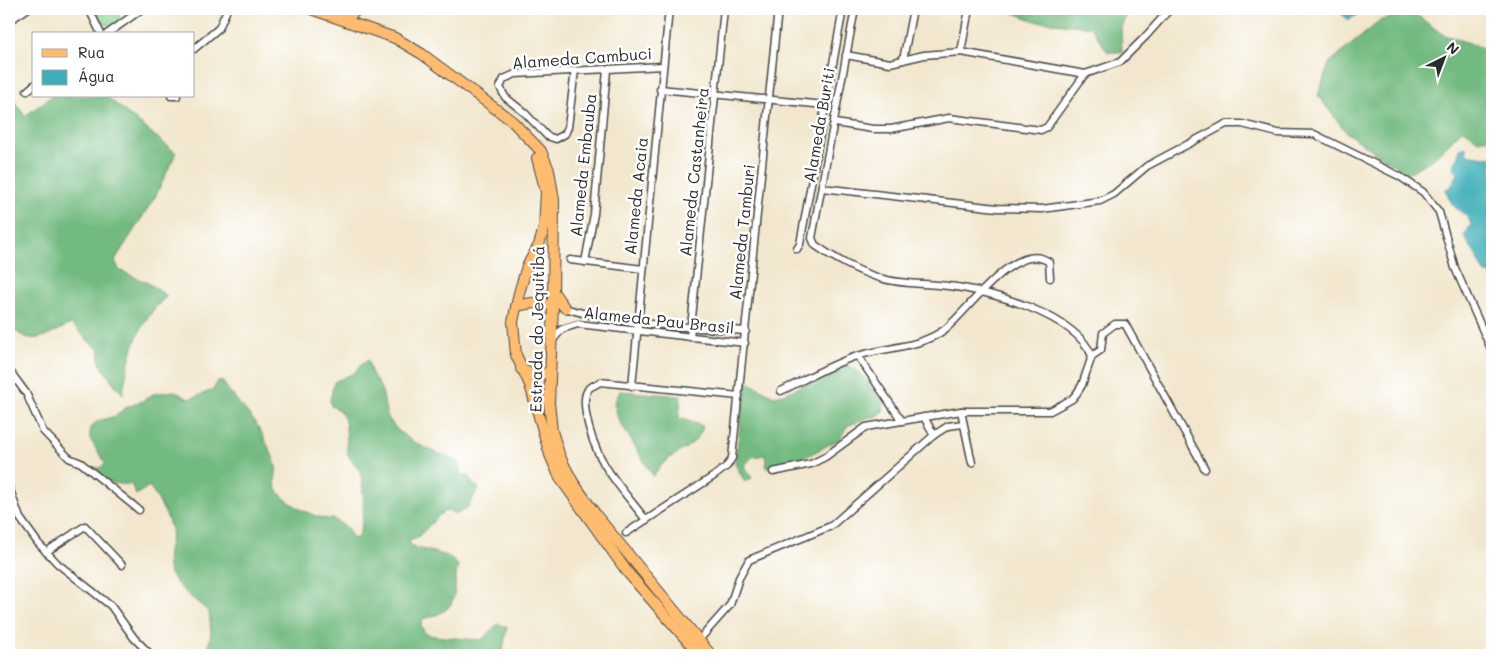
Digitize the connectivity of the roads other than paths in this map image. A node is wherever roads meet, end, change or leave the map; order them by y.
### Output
1 (27, 9) edge
2 (89, 9) edge
3 (142, 9) edge
4 (311, 9) edge
5 (359, 9) edge
6 (669, 9) edge
7 (724, 9) edge
8 (778, 9) edge
9 (844, 9) edge
10 (855, 9) edge
11 (913, 9) edge
12 (969, 9) edge
13 (1170, 9) edge
14 (226, 12) dead end
15 (334, 17) junction
16 (9, 21) edge
17 (370, 29) junction
18 (100, 32) edge
19 (110, 32) edge
20 (195, 48) edge
21 (961, 52) junction
22 (846, 56) junction
23 (903, 60) junction
24 (663, 66) junction
25 (575, 70) junction
26 (606, 70) junction
27 (1085, 74) junction
28 (32, 86) edge
29 (660, 89) junction
30 (26, 91) dead end
31 (716, 94) junction
32 (769, 99) junction
33 (824, 105) junction
34 (835, 123) junction
35 (528, 139) junction
36 (822, 188) junction
37 (796, 249) dead end
38 (570, 260) dead end
39 (585, 262) junction
40 (643, 269) junction
41 (1050, 278) dead end
42 (552, 285) junction
43 (982, 292) junction
44 (553, 305) junction
45 (516, 306) junction
46 (565, 308) junction
47 (580, 313) junction
48 (638, 321) junction
49 (578, 324) junction
50 (692, 326) junction
51 (636, 331) junction
52 (746, 331) junction
53 (690, 337) junction
54 (745, 343) junction
55 (551, 346) junction
56 (1492, 351) edge
57 (858, 356) junction
58 (1092, 356) junction
59 (521, 369) junction
60 (9, 370) edge
61 (550, 372) junction
62 (632, 386) junction
63 (781, 391) dead end
64 (739, 396) junction
65 (961, 411) junction
66 (924, 417) junction
67 (902, 421) junction
68 (963, 424) junction
69 (934, 435) junction
70 (972, 463) dead end
71 (1206, 470) dead end
72 (774, 472) dead end
73 (9, 487) edge
74 (139, 510) dead end
75 (646, 520) junction
76 (626, 533) dead end
77 (46, 552) junction
78 (122, 566) dead end
79 (699, 640) junction
80 (151, 655) edge
81 (700, 655) edge
82 (711, 655) edge

1 - 16 street
2 - 18 street
3 - 19 street
4 - 15 main road, Estrada do Jequitibá
5 - 15 main road
5 - 17 main road
6 - 24 street, Alameda Acaia
7 - 31 street, Alameda Castanheira
8 - 32 street, Alameda Tamburi
9 - 33 street
10 - 22 street, Alameda Buriti
11 - 23 street
12 - 21 street
13 - 27 street
14 - 20 street
15 - 17 main road, Estrada do Jequitibá
17 - 35 main road, Estrada do Jequitibá
21 - 23 street
21 - 27 street
22 - 23 street
22 - 34 street, Alameda Buriti
24 - 26 street, Alameda Cambuci
24 - 29 street, Alameda Acaia
25 - 25 street, Alameda Cambuci
25 - 26 street, Alameda Cambuci
26 - 39 street, Alameda Embauba
27 - 34 street
28 - 30 street
29 - 31 street
29 - 40 street, Alameda Acaia
31 - 32 street
31 - 50 street, Alameda Castanheira
32 - 33 street
32 - 52 street, Alameda Tamburi
33 - 37 street
34 - 36 street, Alameda Buriti
35 - 42 main road, Estrada do Jequitibá
35 - 45 main road, Estrada do Jequitibá
36 - 43 street, Alameda Buriti
36 - 56 street
38 - 39 street
39 - 40 street
40 - 48 street, Alameda Acaia
41 - 43 street
42 - 44 main road, Estrada do Jequitibá
42 - 46 main road
43 - 57 street
43 - 58 street
44 - 45 main road
44 - 46 street, Alameda Pau Brasil
44 - 55 main road, Estrada do Jequitibá
45 - 59 main road, Estrada do Jequitibá
46 - 47 street, Alameda Pau Brasil
47 - 48 street, Alameda Pau Brasil
47 - 49 street
48 - 50 street, Alameda Pau Brasil
48 - 51 street, Alameda Acaia
49 - 51 street, Alameda Pau Brasil
49 - 55 street, Alameda Pau Brasil
50 - 52 street, Alameda Pau Brasil
50 - 53 street, Alameda Castanheira
51 - 53 street, Alameda Pau Brasil
51 - 62 street, Alameda Acaia
52 - 54 street, Alameda Tamburi
53 - 54 street, Alameda Pau Brasil
54 - 64 street, Alameda Tamburi
55 - 61 main road, Estrada do Jequitibá
57 - 63 street
57 - 67 street
58 - 65 street
58 - 71 street
59 - 61 main road
59 - 81 main road, Estrada do Jequitibá
60 - 74 street
61 - 79 main road, Estrada do Jequitibá
62 - 64 street
62 - 75 street
64 - 75 street, Alameda Tamburi
65 - 66 street
65 - 68 street
66 - 67 street
66 - 69 street
67 - 72 street
68 - 69 street
68 - 70 street
69 - 79 street
73 - 77 street
75 - 76 street
77 - 78 street
77 - 80 street
79 - 82 main road, Estrada do Jequitibá

